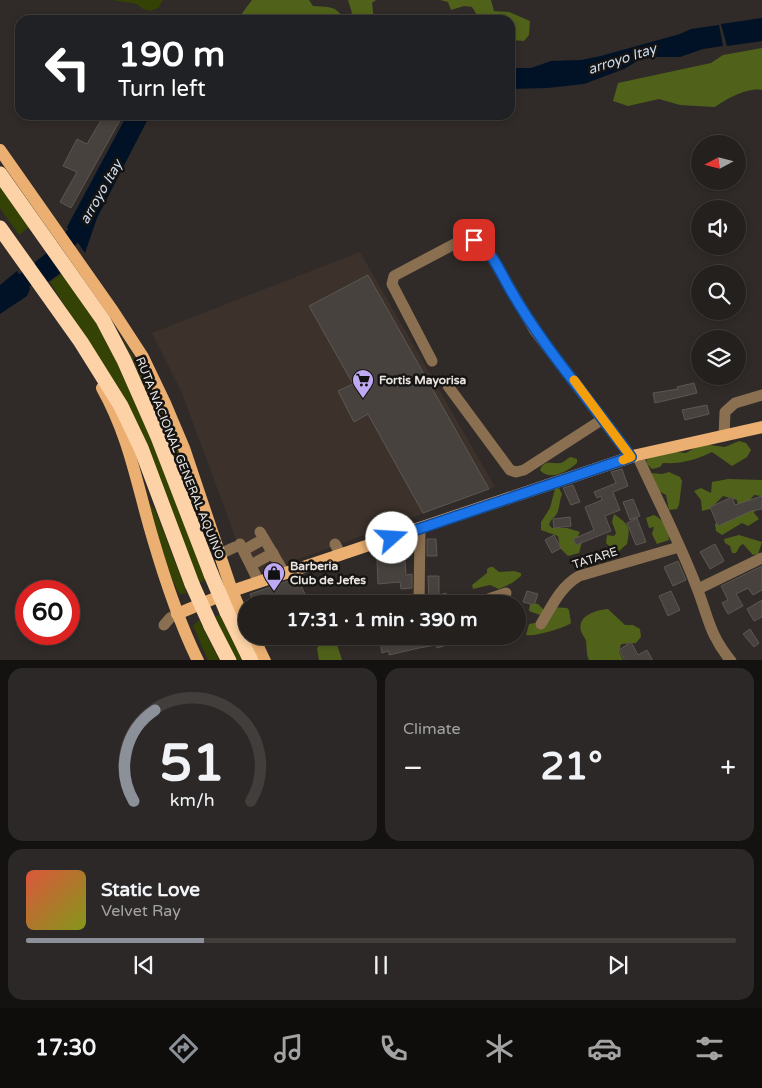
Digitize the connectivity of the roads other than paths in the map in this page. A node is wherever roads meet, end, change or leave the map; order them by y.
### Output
1 (0, 150) edge
2 (0, 174) edge
3 (40, 218) junction
4 (0, 228) edge
5 (75, 268) junction
6 (45, 291) junction
7 (432, 361) dead end
8 (448, 386) dead end
9 (762, 395) edge
10 (603, 419) junction
11 (762, 427) edge
12 (724, 436) junction
13 (634, 456) junction
14 (420, 529) junction
15 (240, 547) junction
16 (679, 547) junction
17 (273, 553) junction
18 (220, 554) junction
19 (762, 558) edge
20 (251, 565) junction
21 (283, 571) junction
22 (258, 580) junction
23 (698, 590) junction
24 (232, 591) junction
25 (506, 593) dead end
26 (419, 595) edge
27 (500, 595) edge
28 (238, 605) edge
29 (171, 617) junction
30 (541, 624) dead end
31 (258, 645) edge
32 (198, 660) edge
33 (205, 660) edge
34 (229, 660) edge
35 (252, 660) edge
36 (266, 660) edge
37 (731, 660) edge

1 - 3 main road
2 - 3 highway, RUTA NACIONAL GENERAL AQUINO
3 - 5 highway, RUTA NACIONAL GENERAL AQUINO
4 - 6 highway
5 - 18 main road
5 - 35 highway, RUTA NACIONAL GENERAL AQUINO, bridge
6 - 29 main road
6 - 34 highway, bridge
7 - 10 street
8 - 10 street
9 - 12 street
10 - 13 street
11 - 12 main road
12 - 13 main road
13 - 14 main road
13 - 16 street
14 - 21 main road
14 - 26 street
15 - 17 street
15 - 18 street
15 - 20 street
16 - 23 street
16 - 30 street, TATARE
17 - 20 street
17 - 21 street
18 - 24 main road
19 - 23 street
20 - 22 street
21 - 22 main road
22 - 24 main road
23 - 37 street
24 - 28 main road
24 - 29 main road
25 - 27 street
29 - 32 main road
29 - 33 main road
31 - 36 main road

